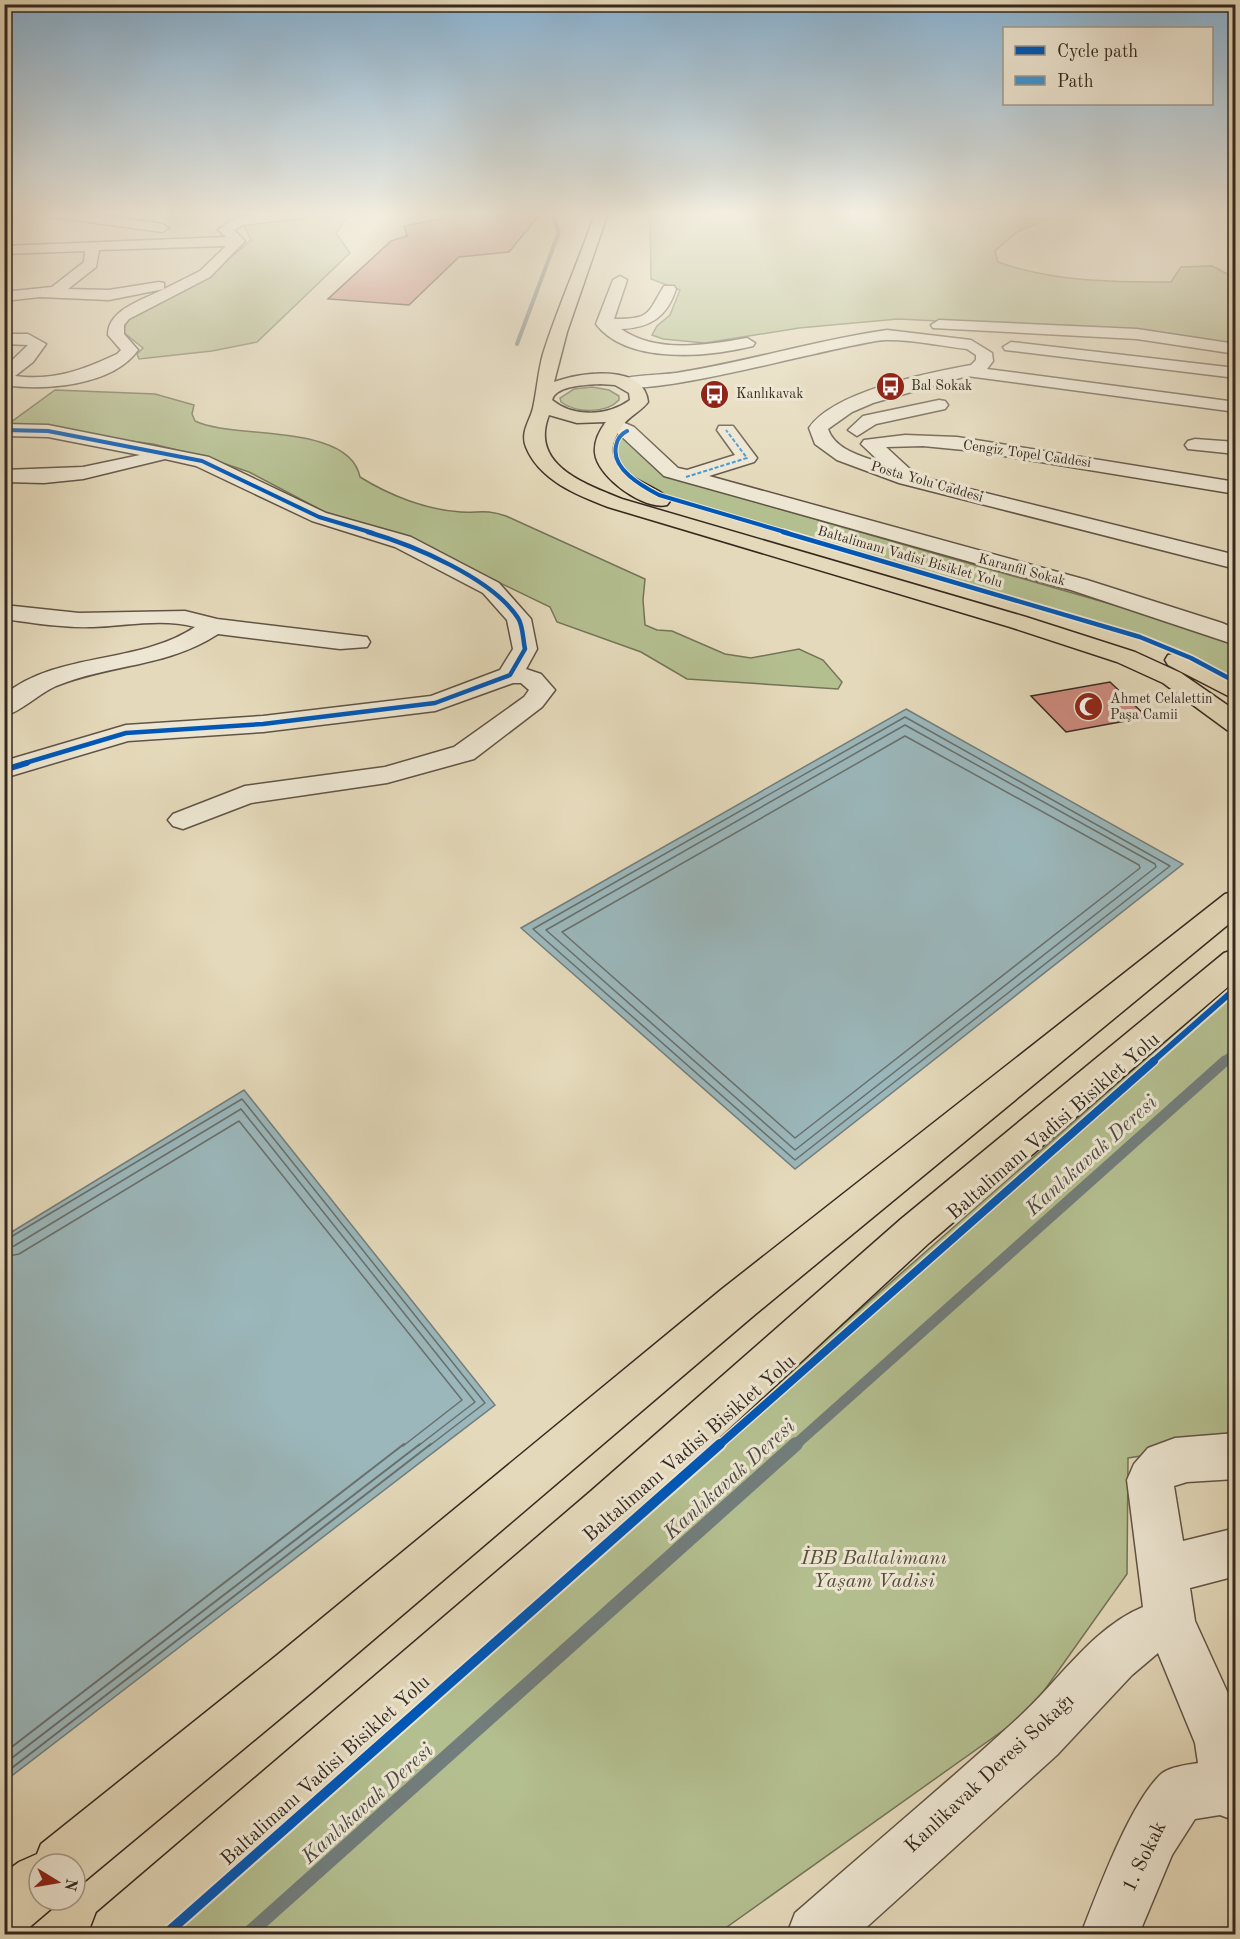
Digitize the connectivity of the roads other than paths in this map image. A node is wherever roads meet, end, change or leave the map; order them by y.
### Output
1 (148, 303) edge
2 (570, 303) edge
3 (611, 303) edge
4 (666, 303) edge
5 (604, 324) junction
6 (811, 332) dead end
7 (4, 339) edge
8 (764, 340) dead end
9 (977, 349) junction
10 (1236, 349) edge
11 (582, 366) dead end
12 (967, 371) junction
13 (1236, 373) edge
14 (703, 374) junction
15 (4, 378) edge
16 (617, 381) junction
17 (1236, 389) edge
18 (543, 398) junction
19 (939, 405) dead end
20 (1236, 407) edge
21 (624, 414) junction
22 (4, 430) edge
23 (726, 430) dead end
24 (871, 444) junction
25 (1195, 445) dead end
26 (1236, 448) edge
27 (164, 454) junction
28 (4, 476) edge
29 (686, 477) junction
30 (910, 480) junction
31 (1236, 488) edge
32 (1236, 562) edge
33 (4, 612) edge
34 (213, 626) junction
35 (1236, 638) edge
36 (358, 642) dead end
37 (510, 675) junction
38 (1236, 692) edge
39 (4, 708) edge
40 (1236, 724) edge
41 (4, 770) edge
42 (183, 820) dead end
43 (1236, 901) edge
44 (1236, 961) edge
45 (1236, 1456) edge
46 (1236, 1552) edge
47 (1162, 1571) junction
48 (1170, 1623) junction
49 (1232, 1790) edge
50 (76, 1852) edge
51 (27, 1892) edge
52 (4, 1910) edge
53 (118, 1935) edge
54 (816, 1935) edge
55 (1110, 1935) edge

1 - 15 street
2 - 18 main road
3 - 5 street
4 - 5 street
5 - 8 street
6 - 10 street
7 - 15 street
9 - 12 street
9 - 13 street
9 - 14 street
9 - 17 street
11 - 16 main road
12 - 20 street
12 - 30 street, Posta Yolu Caddesi
14 - 16 street
14 - 21 street
16 - 18 main road
16 - 21 main road
18 - 21 main road
18 - 40 main road
19 - 24 street
21 - 29 street, Karanfil Sokak
21 - 38 main road
22 - 27 street
23 - 29 street
24 - 30 street
24 - 31 street, Cengiz Topel Caddesi
25 - 26 street
27 - 28 street
27 - 37 street
29 - 35 street, Karanfil Sokak
30 - 32 street, Posta Yolu Caddesi
33 - 34 street
34 - 36 street
34 - 39 street
37 - 41 street
37 - 42 street
43 - 50 main road
44 - 53 main road
45 - 47 street
46 - 47 street
47 - 48 street
48 - 49 street
48 - 54 street, Kanlikavak Deresi Sokağı
49 - 55 street, 1. Sokak
51 - 52 main road

